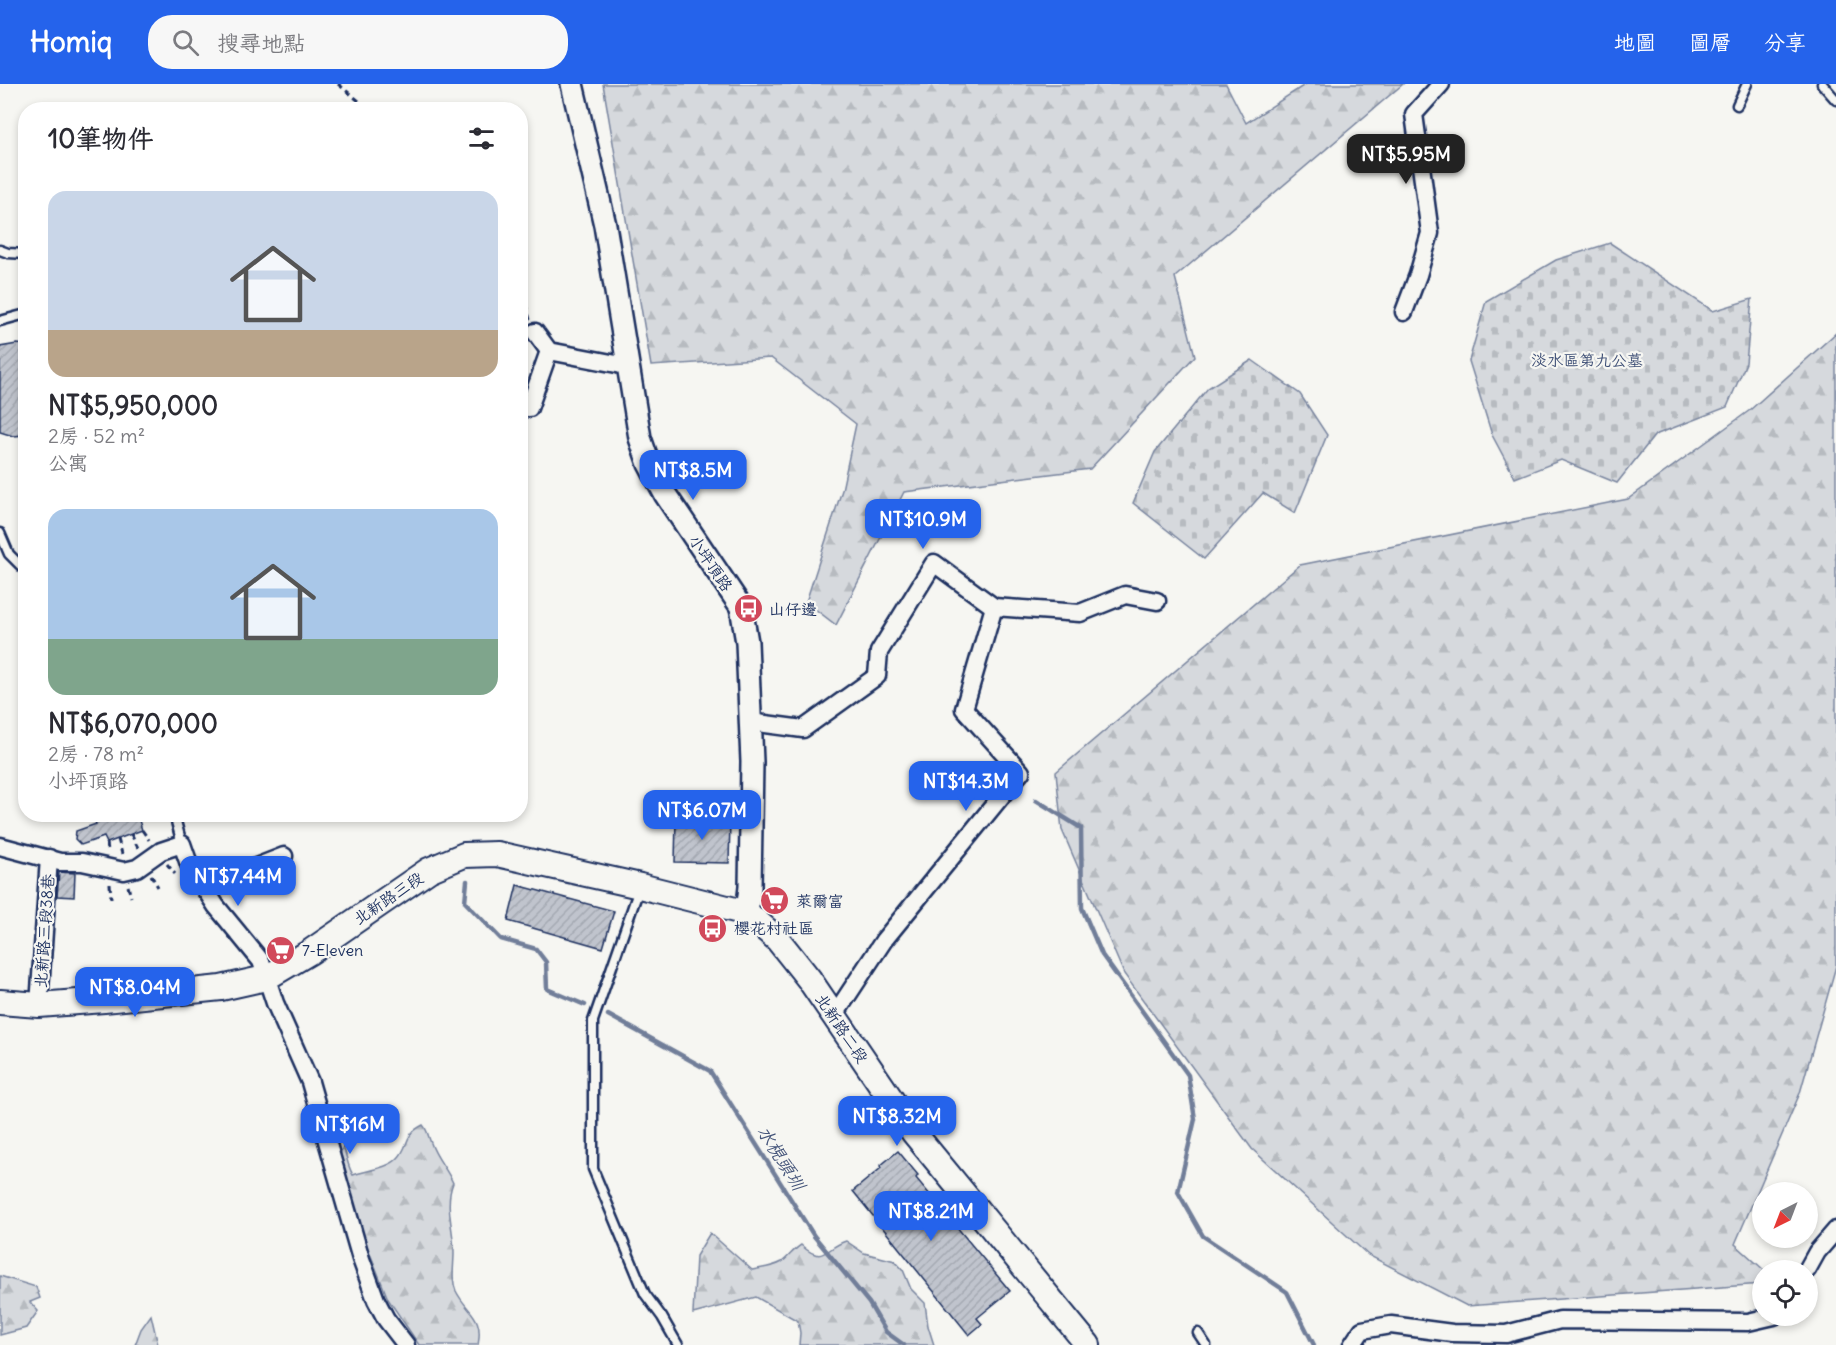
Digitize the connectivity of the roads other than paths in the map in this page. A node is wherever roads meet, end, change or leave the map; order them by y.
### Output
1 (572, 84) edge
2 (1442, 84) edge
3 (1747, 84) edge
4 (1822, 84) edge
5 (1836, 100) edge
6 (1737, 105) dead end
7 (0, 250) edge
8 (18, 254) edge
9 (1404, 312) dead end
10 (18, 316) edge
11 (0, 321) edge
12 (535, 332) road end
13 (549, 351) junction
14 (627, 366) junction
15 (528, 408) edge
16 (0, 533) edge
17 (18, 563) edge
18 (1157, 601) dead end
19 (994, 607) junction
20 (750, 722) junction
21 (176, 822) edge
22 (182, 844) junction
23 (0, 846) edge
24 (284, 856) dead end
25 (50, 858) junction
26 (640, 886) junction
27 (206, 891) junction
28 (747, 913) junction
29 (266, 978) junction
30 (0, 1002) edge
31 (39, 1005) junction
32 (834, 1016) junction
33 (1836, 1230) edge
34 (1813, 1260) edge
35 (1752, 1321) edge
36 (1198, 1333) dead end
37 (406, 1345) edge
38 (678, 1345) edge
39 (1088, 1345) edge
40 (1206, 1345) edge
41 (1352, 1345) edge

1 - 14 street, 小坪頂路
2 - 9 street
3 - 6 lane
4 - 5 lane
7 - 8 lane
10 - 11 lane
12 - 13 street
13 - 14 street
13 - 15 street
14 - 20 street, 小坪頂路
16 - 17 lane
18 - 19 street
19 - 20 street
19 - 32 street
20 - 28 street, 小坪頂路
21 - 22 lane
22 - 25 street
22 - 27 street
23 - 25 street
24 - 27 street
25 - 31 street, 北新路三段38巷
26 - 28 main road, 北新路三段
26 - 29 main road, 北新路三段
26 - 38 lane
27 - 29 street
28 - 32 main road, 北新路二段
29 - 31 main road, 北新路三段
29 - 37 street
30 - 31 main road, 北新路三段
32 - 39 main road, 北新路二段
33 - 34 street
35 - 41 street
36 - 40 lane

